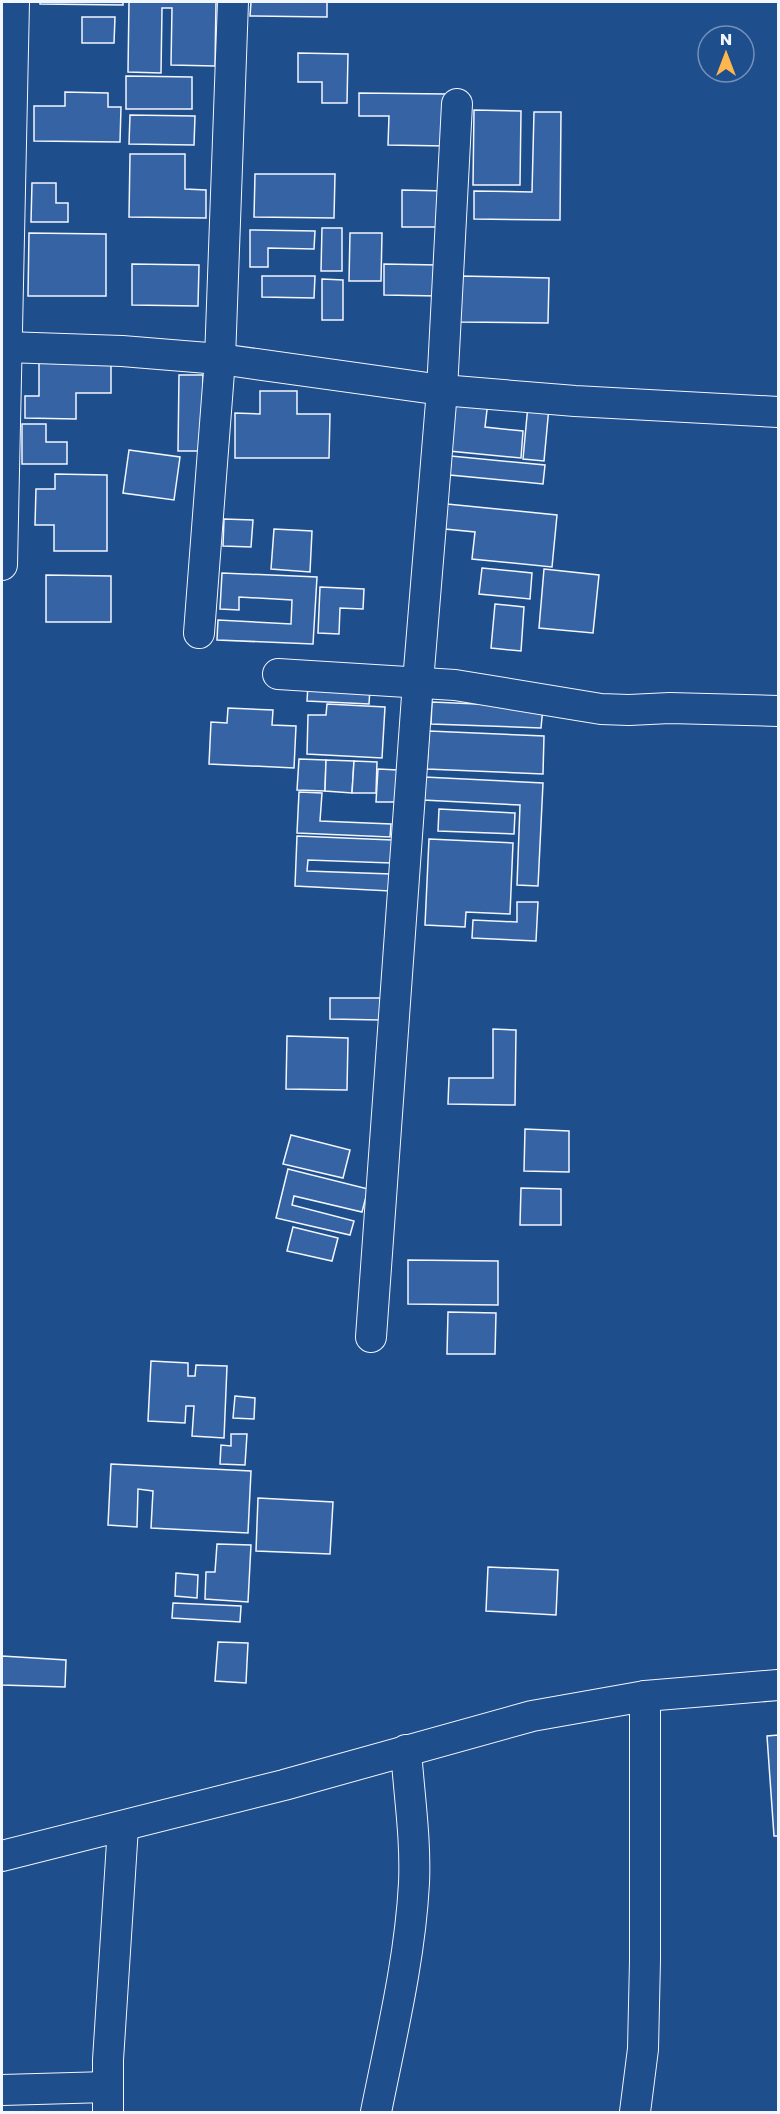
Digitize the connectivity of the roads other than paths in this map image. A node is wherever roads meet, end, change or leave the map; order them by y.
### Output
1 (14, 2) edge
2 (233, 2) edge
3 (457, 104) dead end
4 (6, 347) junction
5 (220, 359) junction
6 (442, 390) junction
7 (778, 412) edge
8 (2, 565) edge
9 (199, 633) dead end
10 (278, 674) dead end
11 (418, 682) junction
12 (778, 711) edge
13 (371, 1337) dead end
14 (778, 1684) edge
15 (645, 1696) junction
16 (406, 1750) junction
17 (123, 1827) junction
18 (2, 1856) edge
19 (2, 2090) edge
20 (108, 2100) edge
21 (376, 2112) edge
22 (635, 2112) edge

1 - 4 street
2 - 5 street
3 - 6 street
4 - 5 street
4 - 8 street
5 - 6 street
5 - 9 street
6 - 7 street
6 - 11 street
10 - 11 street
11 - 12 street
11 - 13 street
14 - 15 street
15 - 16 street
15 - 22 street
16 - 17 street
16 - 21 street
17 - 18 street
17 - 20 street
19 - 20 street

